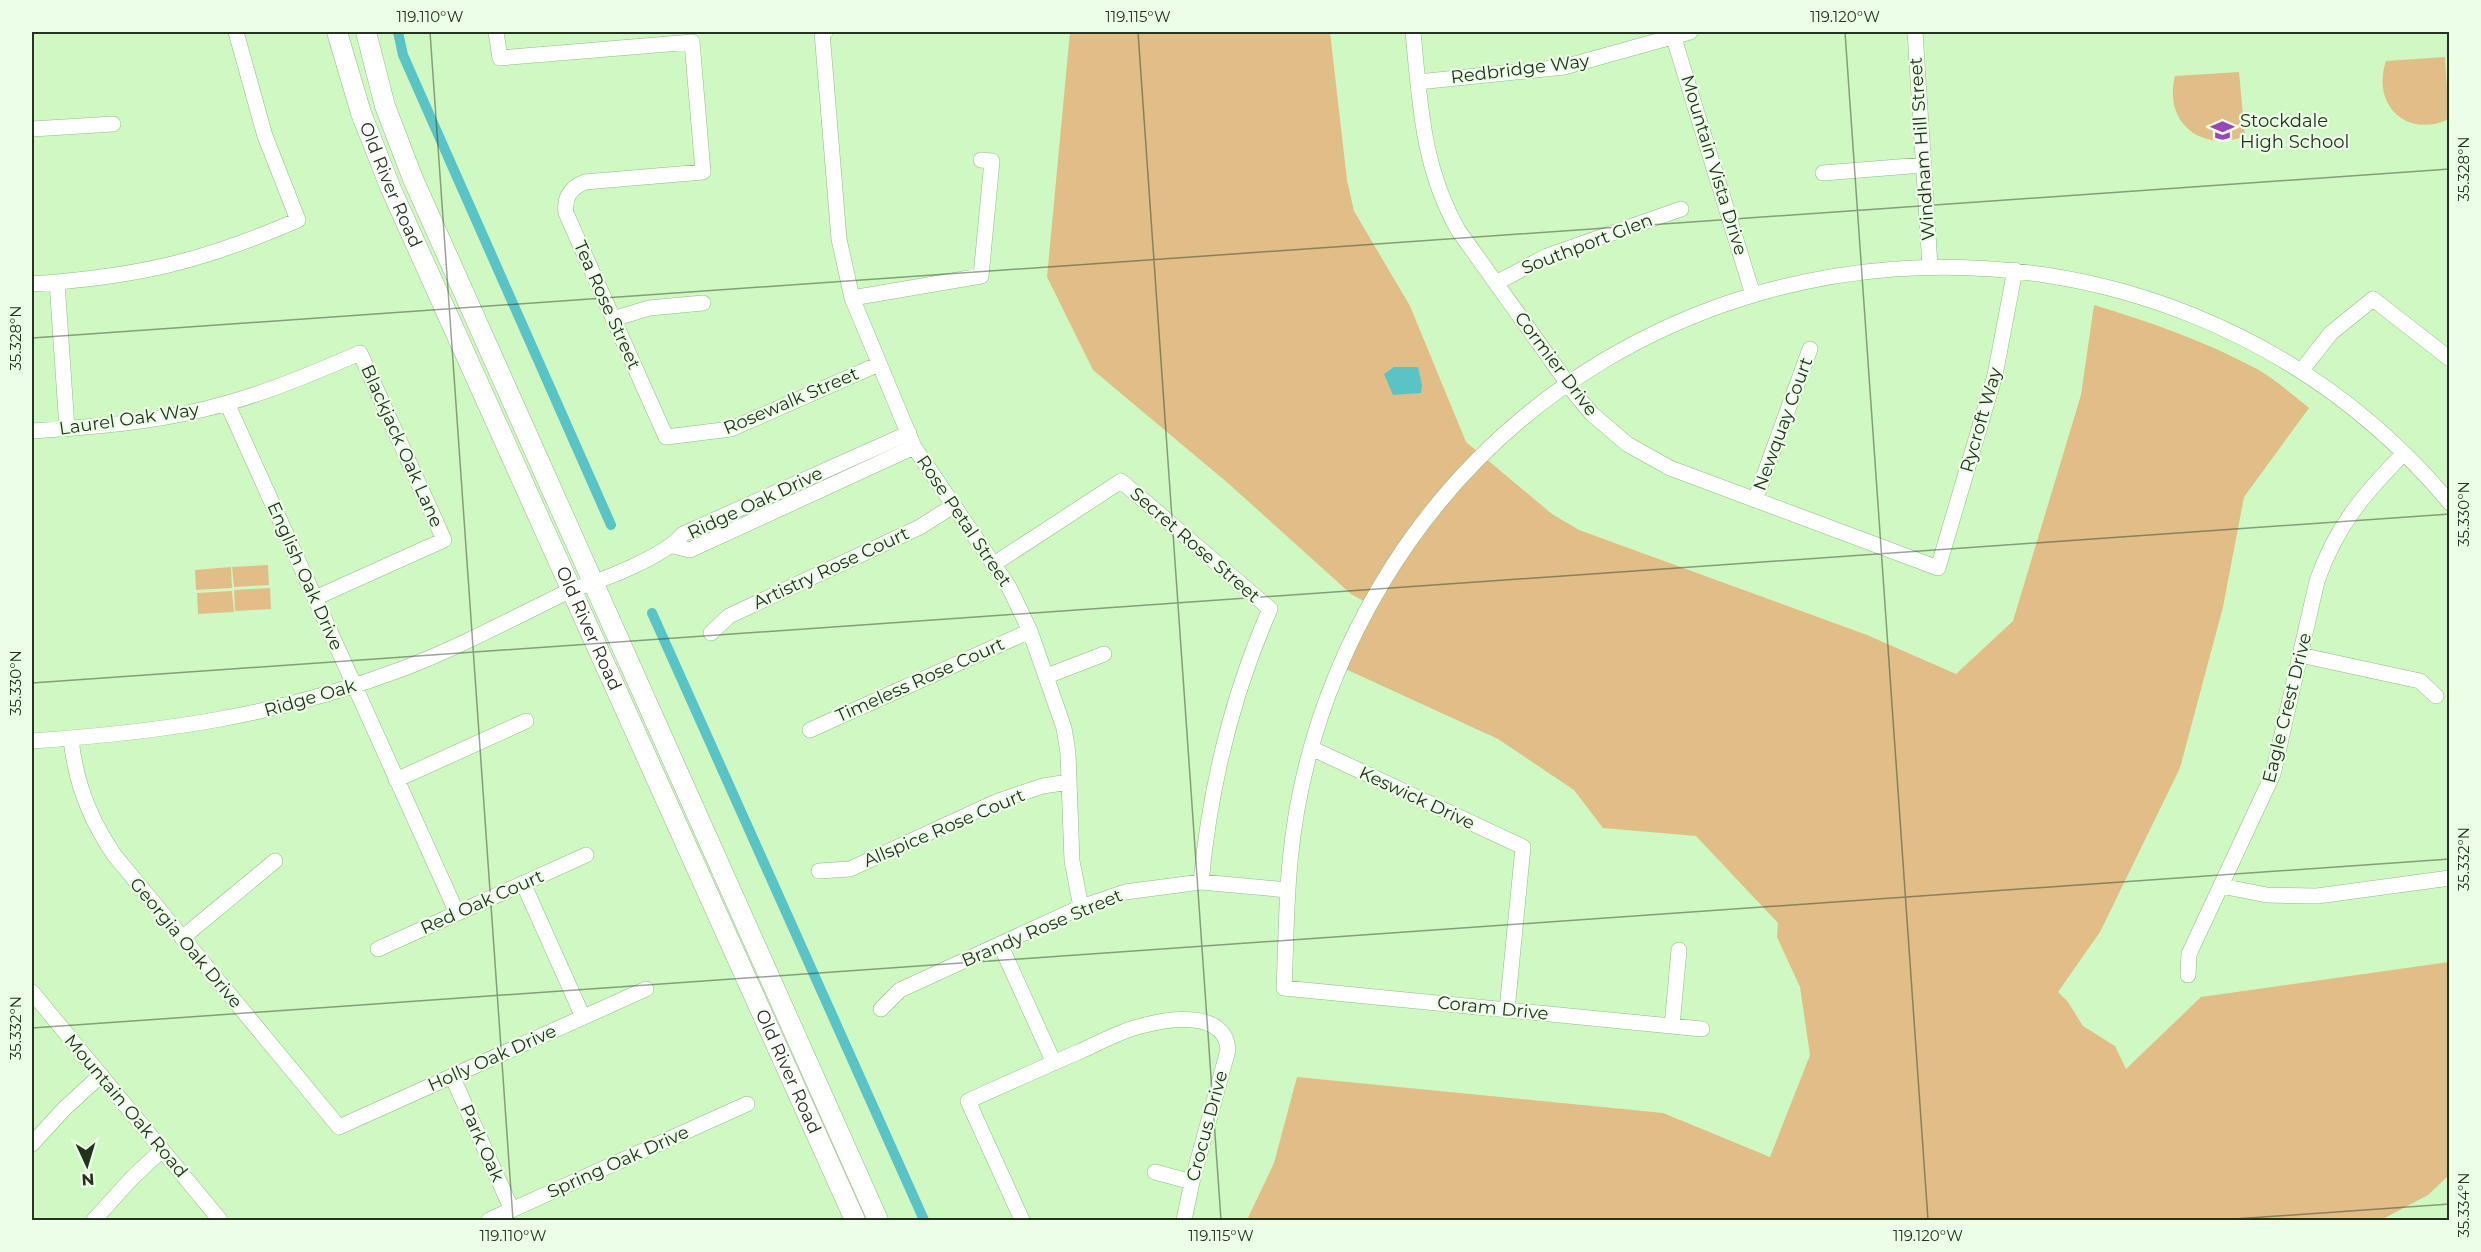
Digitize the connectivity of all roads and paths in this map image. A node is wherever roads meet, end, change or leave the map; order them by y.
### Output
1 (236, 32) edge
2 (336, 32) edge
3 (366, 32) edge
4 (496, 32) edge
5 (824, 32) edge
6 (1413, 32) edge
7 (1690, 32) edge
8 (1914, 32) edge
9 (1674, 33) edge
10 (1418, 82) junction
11 (113, 124) dead end
12 (32, 129) edge
13 (981, 160) dead end
14 (1923, 165) junction
15 (1822, 173) dead end
16 (1681, 209) dead end
17 (1930, 266) junction
18 (2015, 270) junction
19 (57, 282) junction
20 (1496, 283) junction
21 (32, 284) edge
22 (1753, 295) junction
23 (852, 298) junction
24 (703, 303) dead end
25 (613, 319) junction
26 (1810, 349) dead end
27 (360, 352) joint
28 (2448, 356) edge
29 (879, 364) junction
30 (2301, 371) junction
31 (1568, 385) junction
32 (227, 403) junction
33 (67, 428) junction
34 (32, 431) edge
35 (666, 437) joint
36 (911, 440) junction
37 (2404, 453) junction
38 (1755, 500) junction
39 (2450, 503) edge
40 (953, 506) junction
41 (673, 546) junction
42 (994, 564) junction
43 (1938, 568) joint
44 (593, 583) junction
45 (571, 590) junction
46 (315, 598) junction
47 (1030, 630) junction
48 (711, 633) dead end
49 (1104, 654) dead end
50 (2300, 655) junction
51 (1047, 676) junction
52 (354, 686) junction
53 (2436, 696) dead end
54 (526, 721) dead end
55 (810, 730) dead end
56 (71, 738) junction
57 (32, 741) edge
58 (1311, 748) junction
59 (396, 780) junction
60 (1069, 782) junction
61 (586, 855) dead end
62 (275, 861) dead end
63 (819, 871) dead end
64 (2450, 878) edge
65 (1201, 882) junction
66 (523, 883) junction
67 (2221, 886) junction
68 (1288, 890) junction
69 (1081, 907) junction
70 (457, 913) junction
71 (182, 938) junction
72 (1000, 944) junction
73 (378, 949) dead end
74 (1679, 950) dead end
75 (2188, 975) dead end
76 (646, 989) dead end
77 (32, 992) edge
78 (881, 1009) dead end
79 (1507, 1010) junction
80 (584, 1017) junction
81 (1672, 1026) junction
82 (1702, 1029) dead end
83 (1054, 1063) junction
84 (101, 1076) junction
85 (452, 1076) junction
86 (747, 1104) dead end
87 (339, 1127) joint
88 (32, 1144) edge
89 (162, 1150) junction
90 (1155, 1172) dead end
91 (1192, 1182) junction
92 (512, 1210) junction
93 (94, 1221) edge
94 (220, 1221) edge
95 (489, 1221) edge
96 (855, 1221) edge
97 (878, 1221) edge
98 (1022, 1221) edge
99 (1184, 1221) edge

1 - 19 street
2 - 45 main road, Old River Road
3 - 44 main road, Old River Road
4 - 25 street, Tea Rose Street
5 - 23 street, Rose Petal Street
6 - 10 street, Cormier Drive
7 - 9 street, Redbridge Way
8 - 14 street, Windham Hill Street
9 - 10 street, Redbridge Way
9 - 22 street, Mountain Vista Drive
10 - 20 street, Cormier Drive
11 - 12 street
13 - 23 street
14 - 15 street
14 - 17 street, Windham Hill Street
16 - 20 street, Southport Glen
17 - 18 street
17 - 22 street
18 - 30 street
18 - 43 street, Rycroft Way
19 - 21 street
19 - 33 street
20 - 31 street, Cormier Drive
22 - 31 street
23 - 29 street, Rose Petal Street
24 - 25 street
25 - 35 street, Tea Rose Street
26 - 38 street, Newquay Court
27 - 32 street, Laurel Oak Way
27 - 46 street, Blackjack Oak Lane
28 - 30 street
29 - 35 street, Rosewalk Street
29 - 36 street, Rose Petal Street
30 - 37 street
31 - 38 street, Cormier Drive
31 - 58 street
32 - 33 street, Laurel Oak Way
32 - 46 street, English Oak Drive
33 - 34 street, Laurel Oak Way
36 - 40 street, Rose Petal Street
36 - 41 street, Ridge Oak Drive
36 - 41 street, Ridge Oak Drive
37 - 39 street
37 - 50 street, Eagle Crest Drive
38 - 43 street, Cormier Drive
40 - 42 street, Rose Petal Street
40 - 48 street, Artistry Rose Court
41 - 44 street, Ridge Oak Drive
42 - 47 street, Rose Petal Street
42 - 65 street, Secret Rose Street
44 - 45 street, Ridge Oak Drive
44 - 97 main road, Old River Road
45 - 52 street, Ridge Oak
45 - 96 main road, Old River Road
46 - 52 street, English Oak Drive
47 - 51 street, Rose Petal Street
47 - 55 street, Timeless Rose Court
49 - 51 street
50 - 53 street
50 - 67 street, Eagle Crest Drive
51 - 60 street, Rose Petal Street
52 - 56 street, Ridge Oak
52 - 59 street, English Oak Drive
54 - 59 street
56 - 57 street, Ridge Oak
56 - 71 street, Georgia Oak Drive
58 - 68 street
58 - 79 street, Keswick Drive
59 - 70 street, English Oak Drive
60 - 63 street, Allspice Rose Court
60 - 69 street, Rose Petal Street
61 - 66 street, Red Oak Court
62 - 71 street
64 - 67 street
65 - 68 street, Brandy Rose Street
65 - 69 street, Brandy Rose Street
66 - 70 street, Red Oak Court
66 - 80 street
67 - 75 street, Eagle Crest Drive
68 - 79 street, Coram Drive
69 - 72 street, Brandy Rose Street
70 - 73 street, Red Oak Court
71 - 87 street, Georgia Oak Drive
72 - 78 street, Brandy Rose Street
72 - 83 street
74 - 81 street
76 - 80 street, Holly Oak Drive
77 - 84 street, Mountain Oak Road
79 - 81 street, Coram Drive
80 - 85 street, Holly Oak Drive
81 - 82 street, Coram Drive
83 - 91 street, Crocus Drive
83 - 98 street
84 - 88 street
84 - 89 street, Mountain Oak Road
85 - 87 street, Holly Oak Drive
85 - 92 street, Park Oak
86 - 92 street, Spring Oak Drive
89 - 93 street
89 - 94 street, Mountain Oak Road
90 - 91 street
91 - 99 street, Crocus Drive
92 - 95 street, Spring Oak Drive

